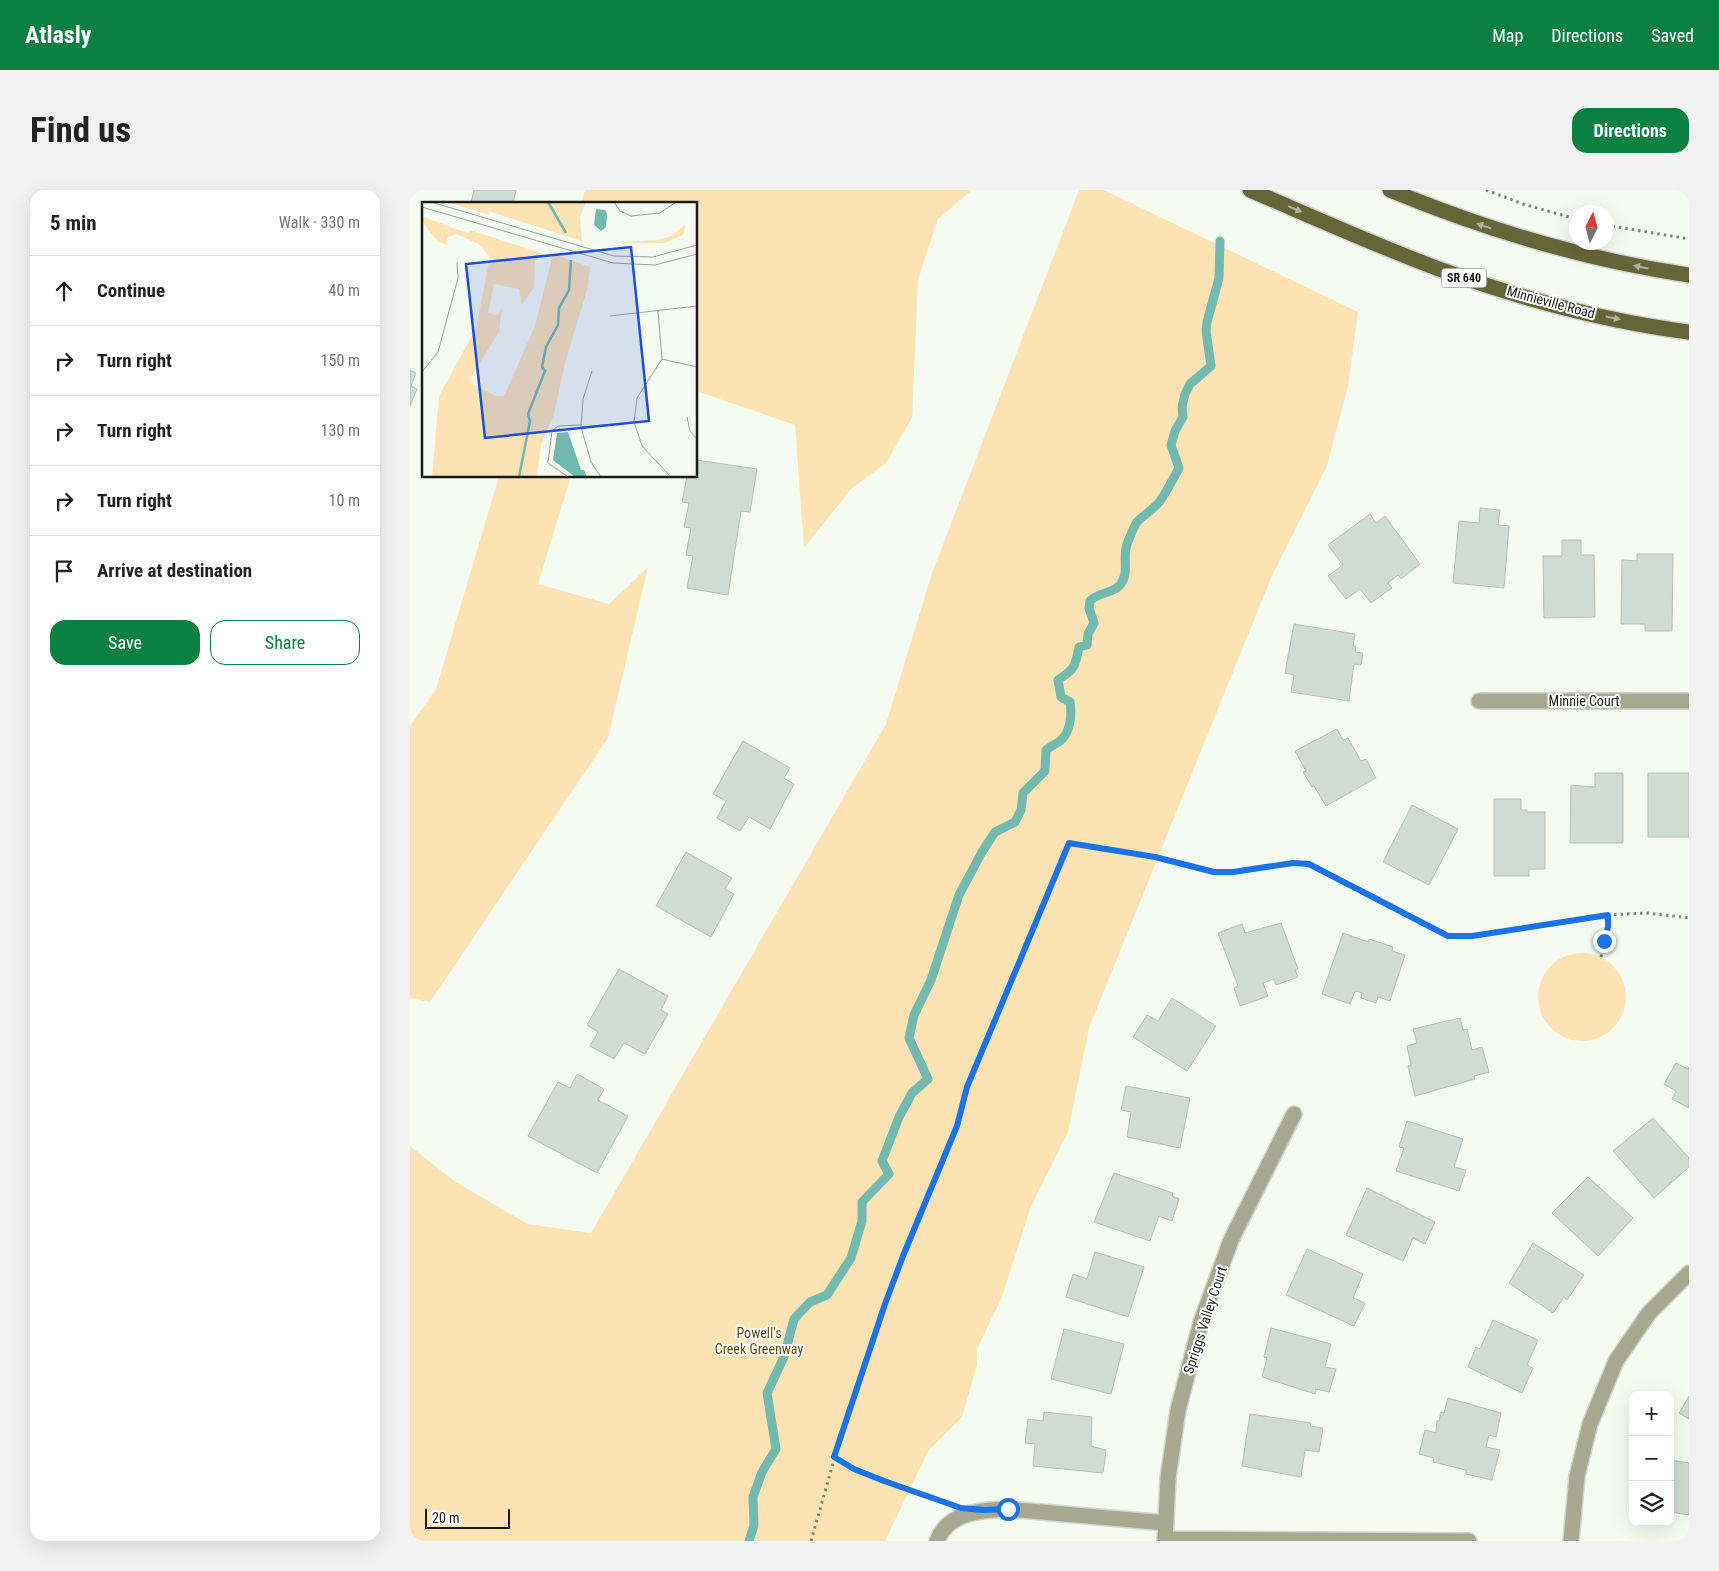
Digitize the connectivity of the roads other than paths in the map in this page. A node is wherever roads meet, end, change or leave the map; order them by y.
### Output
1 (1250, 190) edge
2 (1390, 190) edge
3 (1689, 275) edge
4 (1689, 332) edge
5 (1479, 701) dead end
6 (1689, 701) edge
7 (1294, 1114) dead end
8 (1689, 1273) edge
9 (1166, 1523) junction
10 (1165, 1540) edge
11 (937, 1541) edge
12 (1469, 1541) edge
13 (1571, 1541) edge

1 -> 4 main road, Minnieville Road / SR 640
3 -> 2 main road
5 - 6 street, Minnie Court
7 - 9 street, Spriggs Valley Court
8 - 13 street
9 - 10 street, Spriggs Valley Court
9 - 11 street
10 - 12 street

